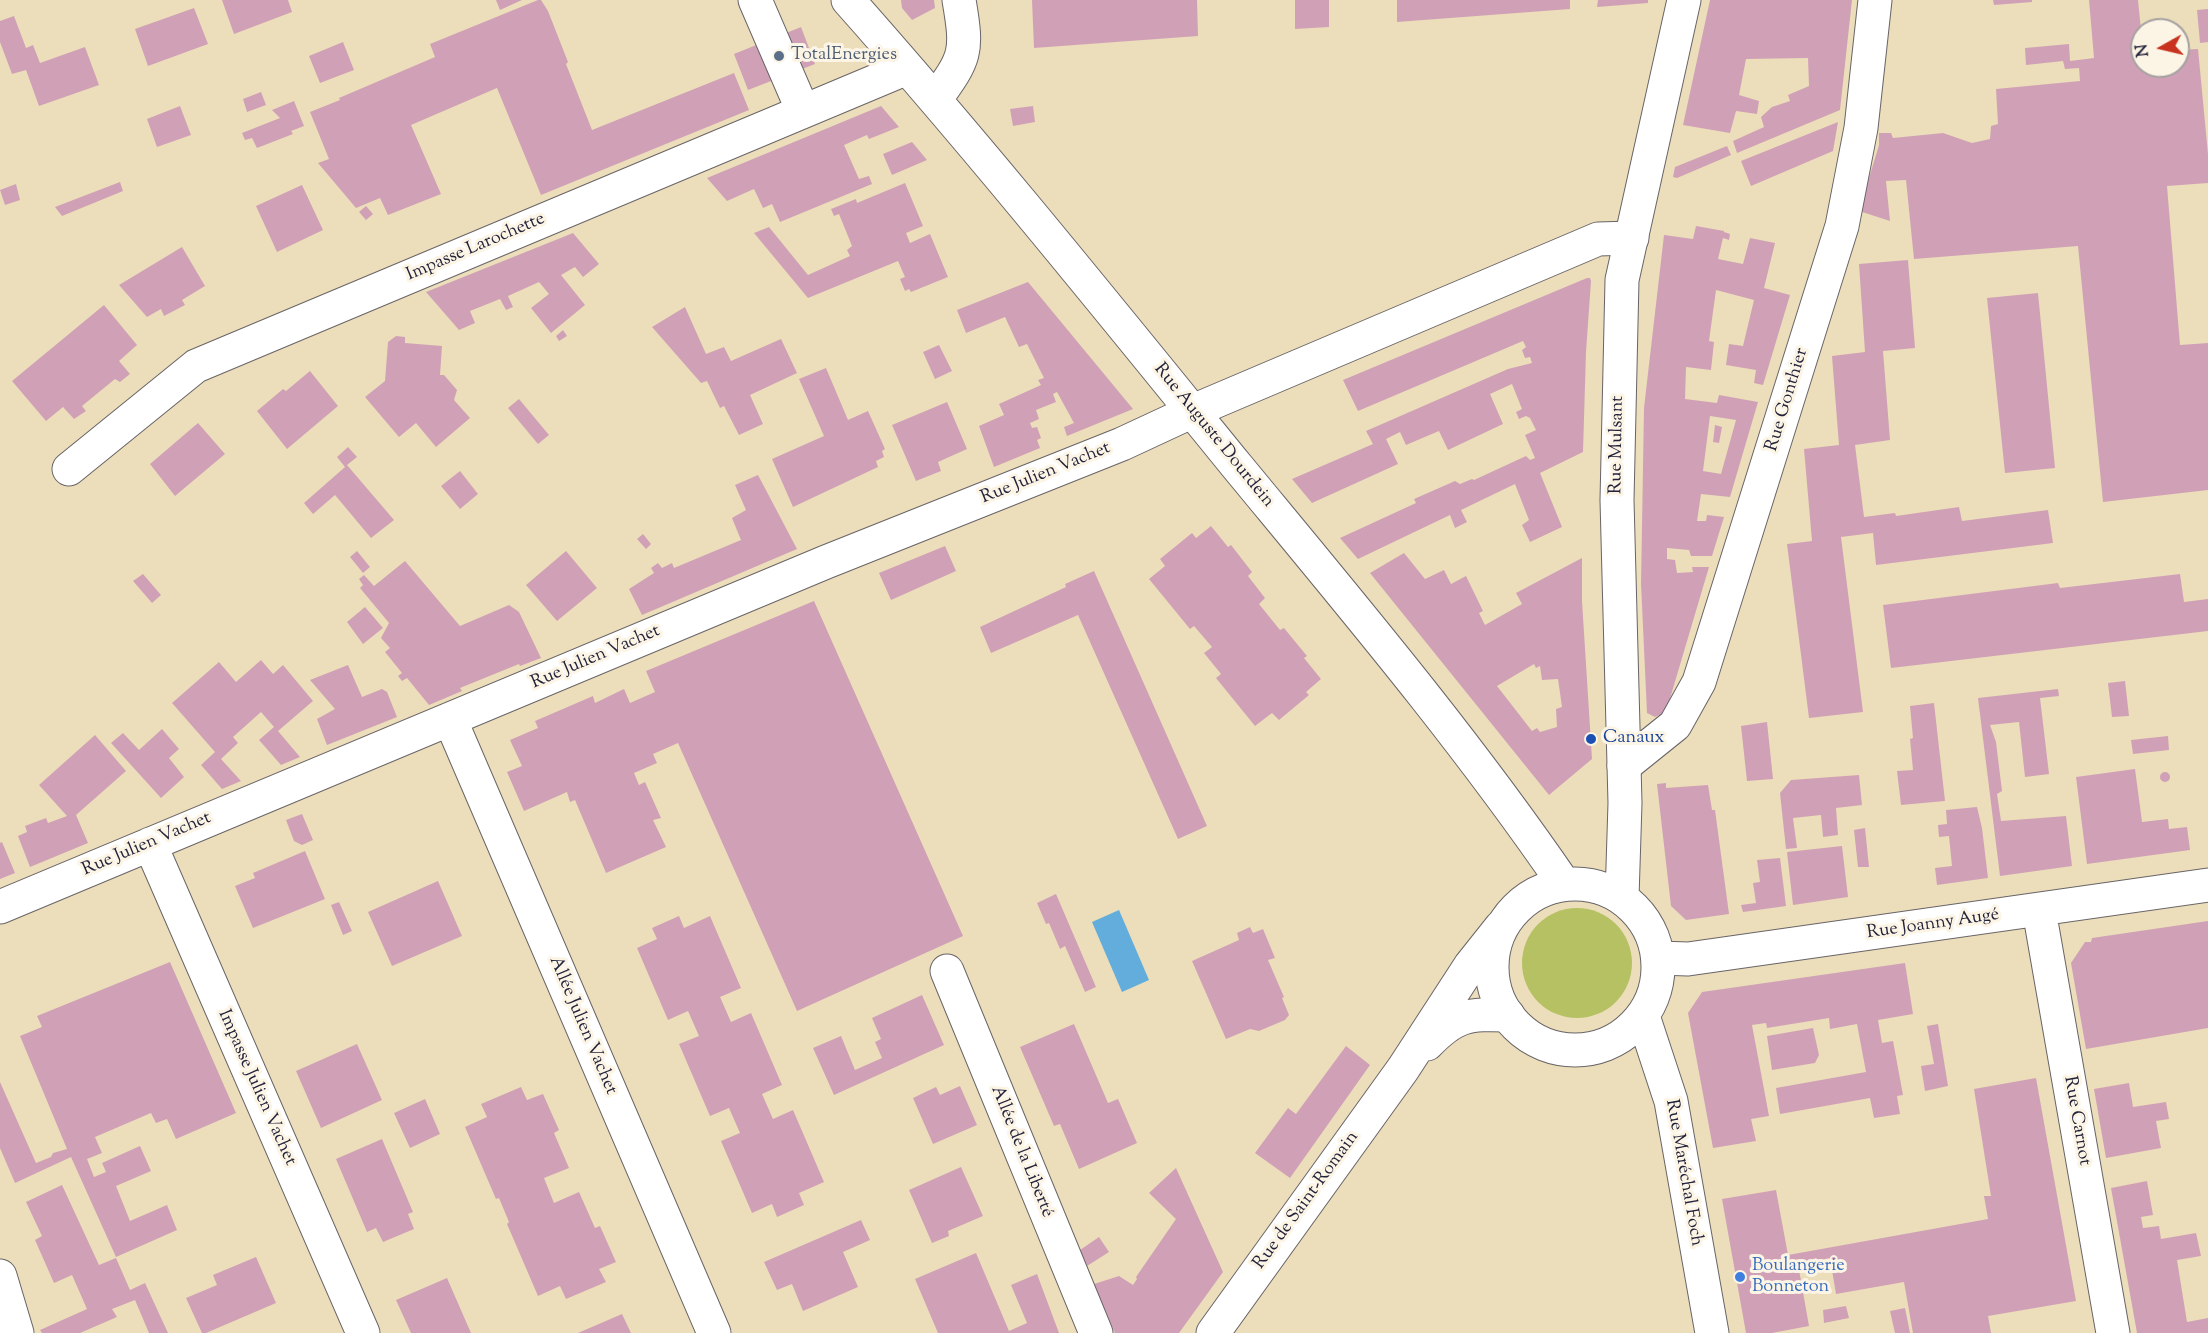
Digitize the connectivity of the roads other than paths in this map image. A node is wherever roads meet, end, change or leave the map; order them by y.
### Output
1 (755, 0) edge
2 (848, 0) edge
3 (959, 0) edge
4 (1684, 0) edge
5 (1875, 0) edge
6 (907, 68) junction
7 (935, 100) junction
8 (803, 111) junction
9 (1632, 238) junction
10 (1192, 411) junction
11 (69, 469) dead end
12 (450, 719) junction
13 (1624, 766) junction
14 (150, 844) junction
15 (1564, 884) junction
16 (2208, 885) edge
17 (1622, 897) junction
18 (0, 907) edge
19 (2039, 910) junction
20 (1502, 927) junction
21 (1658, 958) junction
22 (947, 971) dead end
23 (1508, 1015) junction
24 (1643, 1016) junction
25 (1403, 1069) junction
26 (0, 1276) edge
27 (0, 1323) edge
28 (1224, 1327) edge
29 (4, 1333) edge
30 (17, 1333) edge
31 (363, 1333) edge
32 (714, 1333) edge
33 (1095, 1333) edge
34 (1712, 1333) edge
35 (2113, 1333) edge

1 - 8 street
2 - 6 street, Rue Auguste Dourdein
3 - 7 street
4 - 9 street, Rue Mulsant
5 - 13 street, Rue Gonthier
6 - 7 street, Rue Auguste Dourdein
6 - 8 street, Impasse Larochette
7 - 10 street, Rue Auguste Dourdein
8 - 11 street, Impasse Larochette
9 - 10 street, Rue Julien Vachet
9 - 13 street, Rue Mulsant
10 - 12 street, Rue Julien Vachet
10 - 15 street, Rue Auguste Dourdein
12 - 14 street, Rue Julien Vachet
12 - 32 street, Allée Julien Vachet
13 - 17 street, Rue Mulsant
14 - 18 street, Rue Julien Vachet
14 - 31 street, Impasse Julien Vachet
15 - 17 street
15 - 20 street
16 - 19 street, Rue Joanny Augé
17 - 21 street
19 - 21 street, Rue Joanny Augé
19 - 35 street, Rue Carnot
20 - 23 street
20 - 25 street, Rue de Saint-Romain
21 - 24 street
22 - 33 street, Allée de la Liberté
23 - 24 street
23 - 25 street, Rue de Saint-Romain
24 - 34 street, Rue Maréchal Foch
25 - 28 street, Rue de Saint-Romain
26 - 30 street
27 - 29 street

